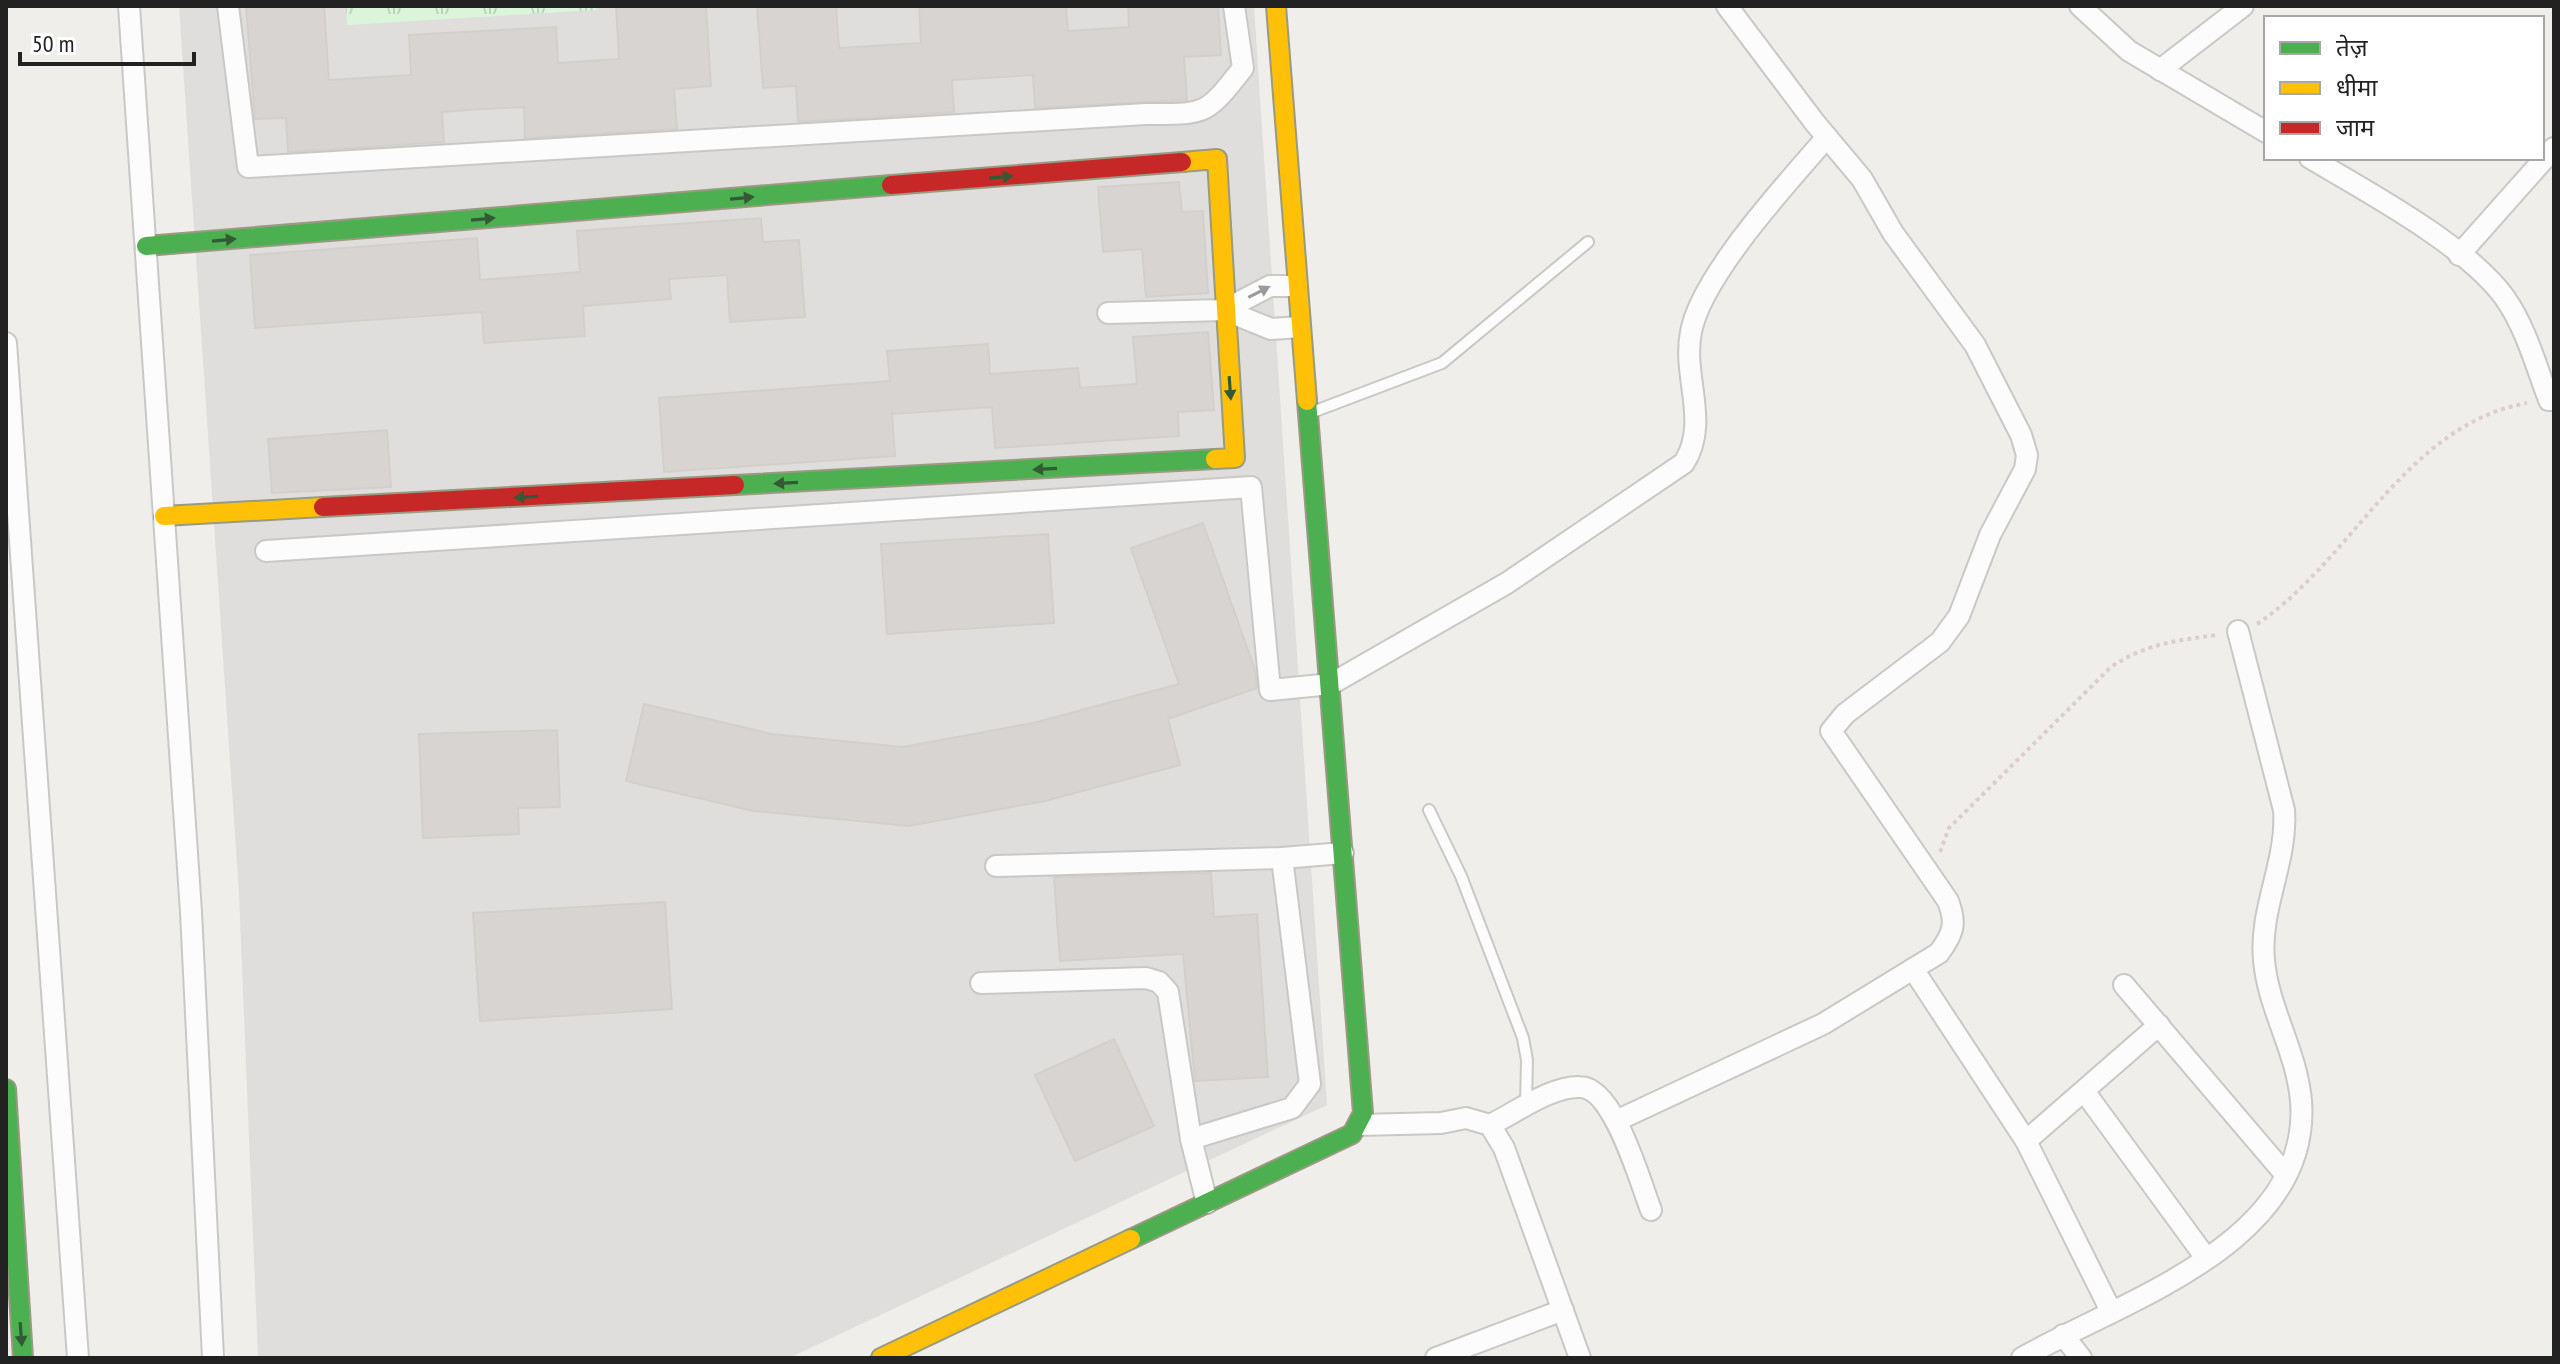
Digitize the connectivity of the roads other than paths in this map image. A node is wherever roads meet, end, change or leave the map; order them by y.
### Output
1 (129, 6) edge
2 (228, 6) edge
3 (1234, 6) edge
4 (1276, 6) edge
5 (1727, 6) edge
6 (2080, 6) edge
7 (2243, 6) edge
8 (2160, 70) junction
9 (2264, 131) edge
10 (1827, 137) junction
11 (2313, 160) edge
12 (2543, 160) edge
13 (1588, 242) dead end
14 (146, 246) junction
15 (2459, 255) junction
16 (1297, 286) junction
17 (1224, 310) junction
18 (1108, 313) dead end
19 (1300, 327) junction
20 (6, 343) edge
21 (2554, 400) edge
22 (1308, 414) junction
23 (164, 516) junction
24 (266, 551) dead end
25 (2238, 631) dead end
26 (1331, 684) junction
27 (1429, 810) dead end
28 (1343, 853) junction
29 (1282, 858) junction
30 (996, 866) dead end
31 (1913, 969) junction
32 (981, 983) dead end
33 (2124, 985) dead end
34 (2159, 1025) junction
35 (6, 1089) edge
36 (2084, 1091) junction
37 (1526, 1107) junction
38 (1616, 1121) junction
39 (1359, 1125) junction
40 (1490, 1125) junction
41 (1191, 1139) junction
42 (2026, 1141) junction
43 (2285, 1174) junction
44 (1207, 1203) junction
45 (1651, 1210) dead end
46 (2206, 1258) junction
47 (1563, 1310) junction
48 (2111, 1311) junction
49 (2063, 1335) junction
50 (23, 1358) edge
51 (78, 1358) edge
52 (213, 1358) edge
53 (881, 1358) edge
54 (1436, 1358) edge
55 (1580, 1358) edge
56 (2022, 1358) edge
57 (2081, 1358) edge

1 - 14 street
2 - 3 street
4 - 16 street
5 - 10 street
6 - 8 street
7 - 8 street
8 - 9 street
10 - 26 street
10 - 31 street
11 - 15 street
12 - 15 street
13 - 22 lane
14 -> 17 street
14 - 23 street
15 - 21 street
17 -> 16 street
16 - 19 street
17 - 18 street
17 - 19 street
17 -> 23 street
19 - 22 street
20 - 51 street
22 - 26 street
23 - 52 street
24 - 26 street
25 - 43 street
26 - 28 street
27 - 37 lane
28 - 29 street
28 - 39 street
29 - 30 street
29 - 41 street
31 - 38 street
31 - 42 street
32 - 41 street
33 - 34 street
34 - 36 street
34 - 43 street
35 -> 50 street
36 - 42 street
36 - 46 street
37 - 38 street
37 - 40 street
38 - 45 street
39 - 40 street
39 - 44 street
40 - 47 street
41 - 44 street
42 - 48 street
43 - 46 street
44 - 53 street
46 - 48 street
47 - 54 street
47 - 55 street
48 - 49 street
49 - 56 street
49 - 57 street

